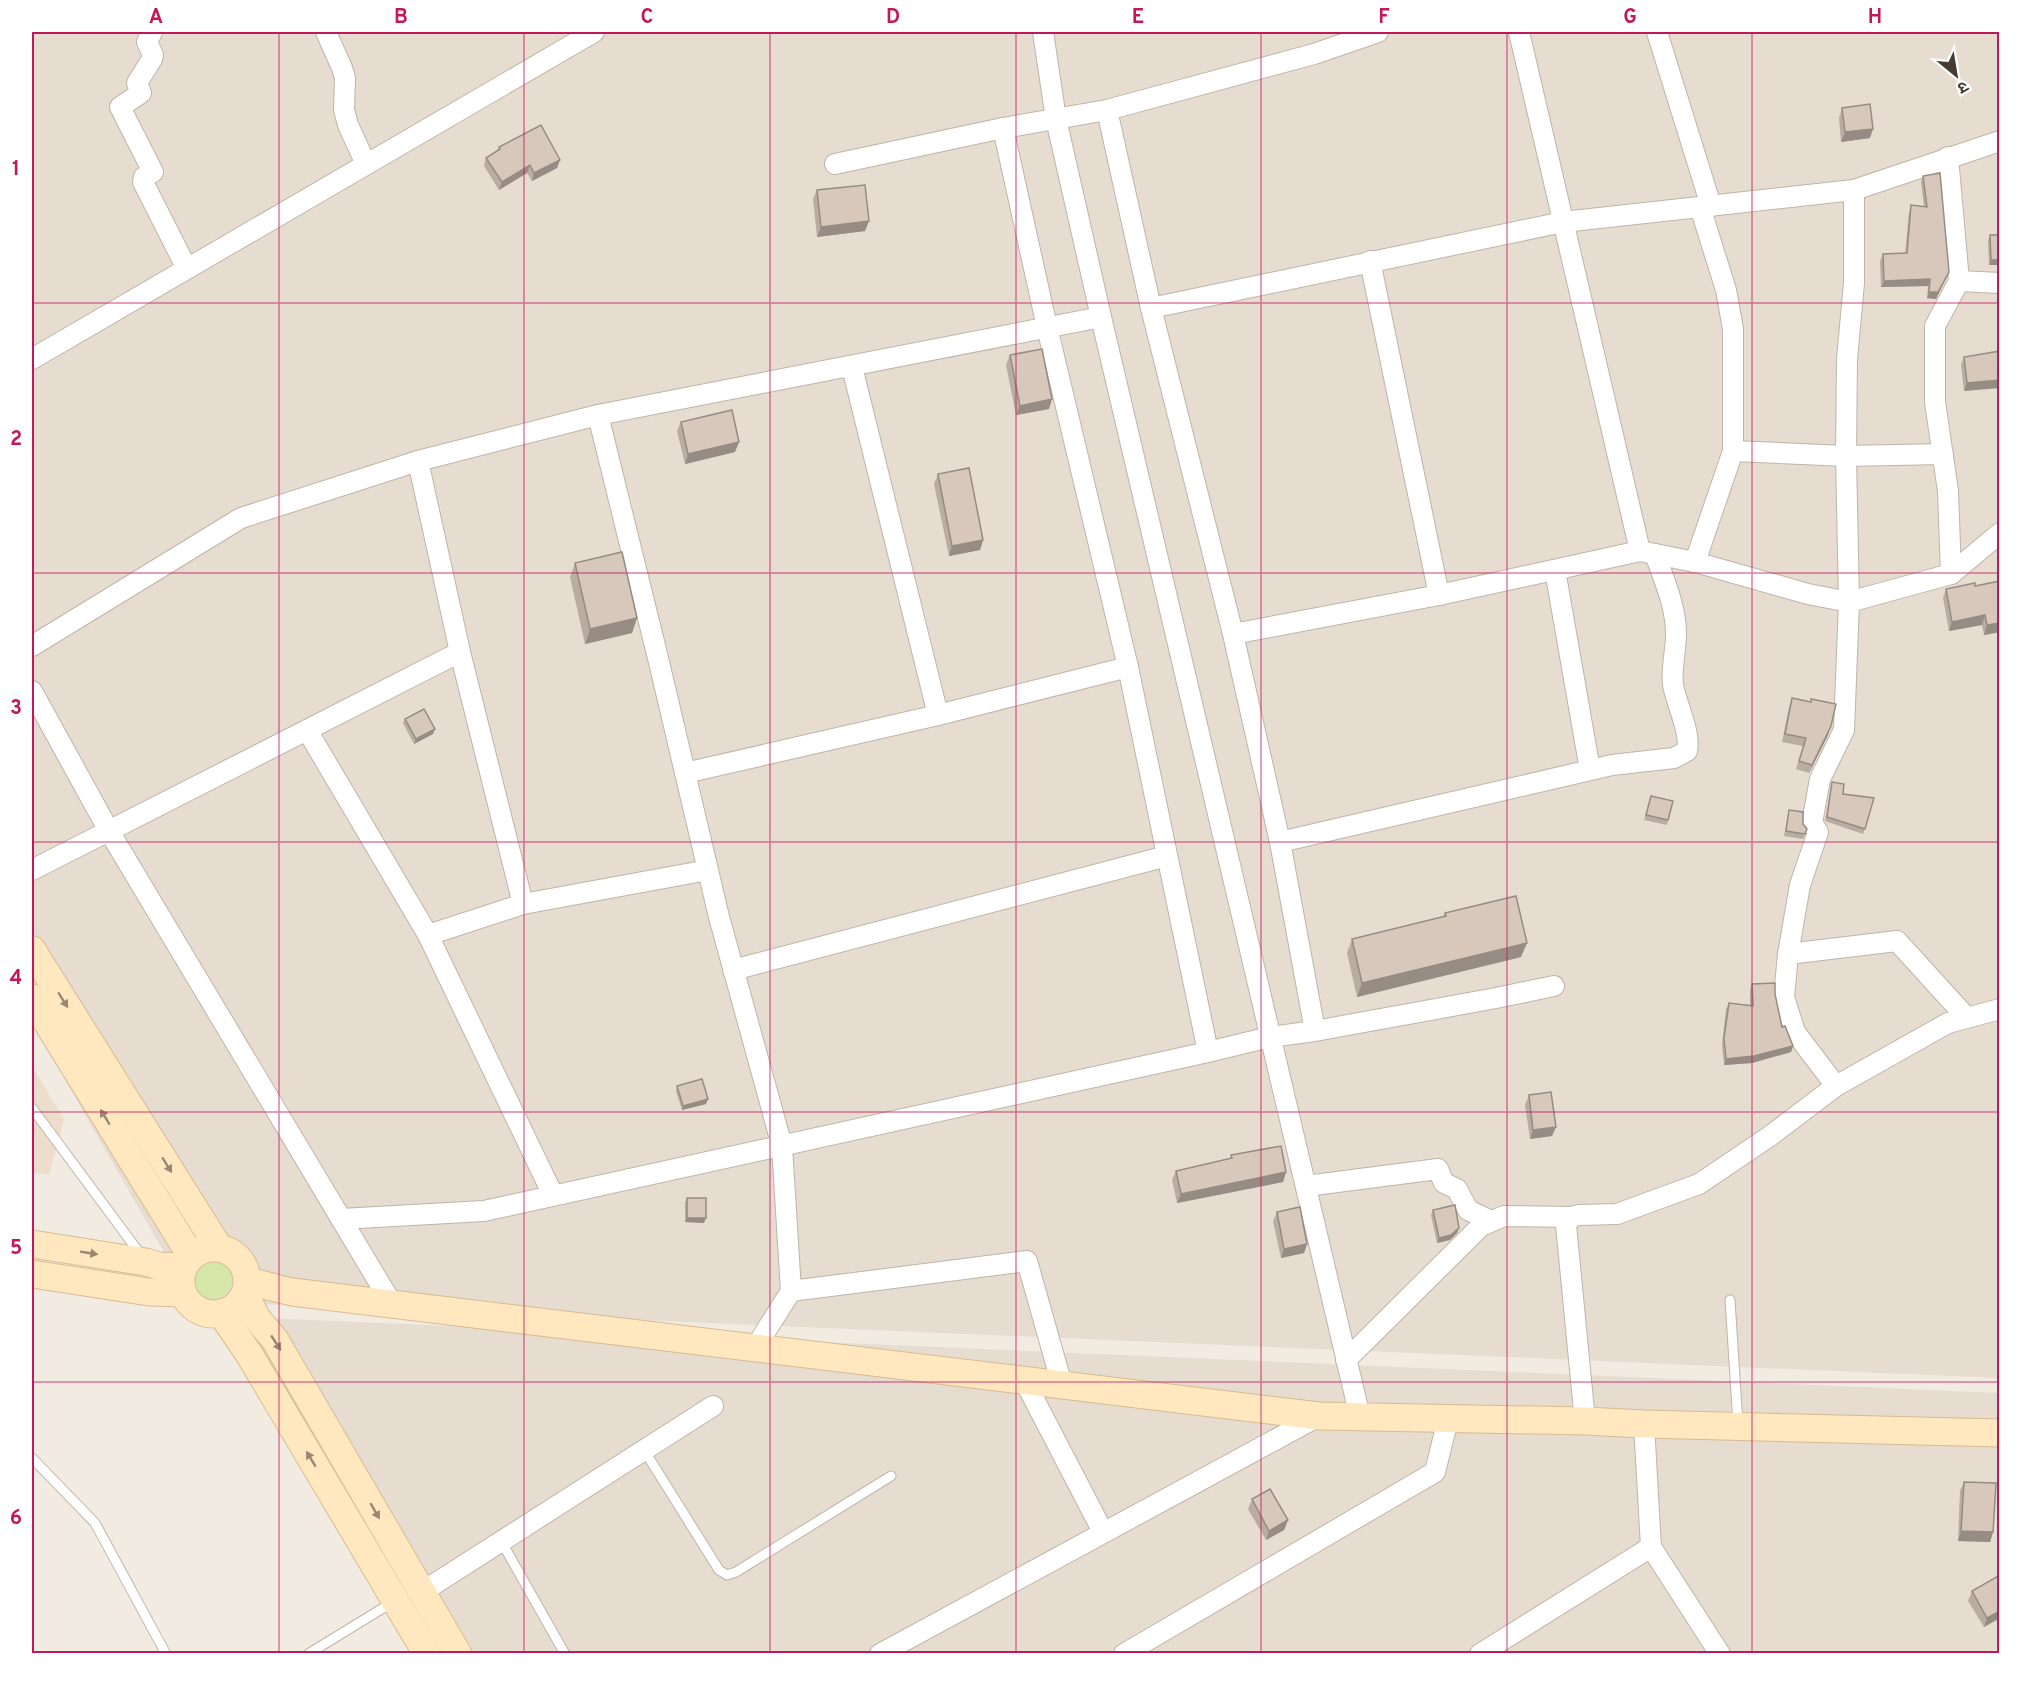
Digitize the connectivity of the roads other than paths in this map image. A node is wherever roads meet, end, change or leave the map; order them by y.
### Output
1 (152, 32) edge
2 (326, 32) edge
3 (594, 32) edge
4 (1043, 32) edge
5 (1378, 32) edge
6 (1519, 32) edge
7 (1657, 32) edge
8 (1107, 111) junction
9 (1056, 118) junction
10 (1003, 128) junction
11 (1993, 143) edge
12 (1948, 157) junction
13 (366, 164) junction
14 (835, 164) dead end
15 (1846, 191) junction
16 (1706, 206) junction
17 (1563, 222) junction
18 (1370, 261) junction
19 (186, 267) junction
20 (1959, 281) junction
21 (2000, 283) edge
22 (1151, 308) junction
23 (1101, 317) junction
24 (1047, 327) junction
25 (32, 359) edge
26 (852, 367) junction
27 (598, 415) junction
28 (1733, 451) junction
29 (1943, 454) junction
30 (1834, 455) junction
31 (418, 461) junction
32 (2000, 533) edge
33 (1647, 553) junction
34 (1695, 562) junction
35 (1555, 570) junction
36 (1951, 574) junction
37 (1439, 595) junction
38 (1849, 602) junction
39 (1233, 634) junction
40 (32, 645) edge
41 (460, 652) junction
42 (1128, 667) junction
43 (32, 691) edge
44 (938, 715) junction
45 (307, 730) junction
46 (1590, 770) junction
47 (685, 773) junction
48 (109, 831) junction
49 (1280, 842) junction
50 (1167, 856) junction
51 (32, 870) edge
52 (708, 870) junction
53 (523, 904) junction
54 (428, 935) junction
55 (32, 950) edge
56 (1788, 954) junction
57 (733, 970) junction
58 (1554, 986) dead end
59 (32, 998) edge
60 (2000, 1009) edge
61 (1967, 1018) junction
62 (1315, 1031) junction
63 (1270, 1037) junction
64 (1208, 1052) junction
65 (1836, 1086) junction
66 (32, 1108) edge
67 (782, 1146) junction
68 (1306, 1186) junction
69 (553, 1195) junction
70 (1571, 1217) junction
71 (340, 1219) junction
72 (1491, 1221) junction
73 (32, 1244) edge
74 (219, 1248) junction
75 (146, 1262) junction
76 (186, 1272) junction
77 (32, 1274) edge
78 (247, 1288) junction
79 (791, 1291) junction
80 (1730, 1300) dead end
81 (392, 1304) junction
82 (221, 1313) junction
83 (755, 1348) junction
84 (1346, 1360) junction
85 (1024, 1380) junction
86 (1062, 1385) junction
87 (713, 1406) dead end
88 (1319, 1416) junction
89 (1360, 1417) junction
90 (1448, 1419) junction
91 (1585, 1421) junction
92 (1644, 1424) junction
93 (1738, 1427) junction
94 (2000, 1433) edge
95 (644, 1450) junction
96 (32, 1458) edge
97 (891, 1476) dead end
98 (1104, 1532) junction
99 (501, 1541) junction
100 (1651, 1547) junction
101 (422, 1592) junction
102 (395, 1601) junction
103 (1501, 1648) edge
104 (166, 1653) edge
105 (308, 1653) edge
106 (427, 1653) edge
107 (458, 1653) edge
108 (565, 1653) edge
109 (880, 1653) edge
110 (1124, 1653) edge
111 (1480, 1653) edge
112 (1720, 1653) edge

1 - 19 street
2 - 13 street
3 - 13 street
4 - 9 street
5 - 8 street
6 - 17 street
7 - 16 street
8 - 9 street
8 - 22 street
9 - 10 street
9 - 23 street
10 - 14 street
10 - 24 street
11 - 12 street
12 - 15 street
12 - 20 street
13 - 19 street
15 - 16 street
15 - 30 street
16 - 17 street
16 - 28 street
17 - 18 street
17 - 33 street
18 - 22 street
18 - 37 street
19 - 25 street
20 - 21 street
20 - 29 street
22 - 39 street
23 - 24 street
23 - 63 street
24 - 26 street
24 - 42 street
26 - 27 street
26 - 44 street
27 - 31 street
27 - 47 street
28 - 30 street
28 - 34 street
29 - 30 street
29 - 36 street
30 - 38 street
31 - 40 street
31 - 41 street
32 - 36 street
33 - 34 street
33 - 35 street
33 - 46 street
34 - 38 street
35 - 37 street
35 - 46 street
36 - 38 street
37 - 39 street
38 - 56 street
39 - 49 street
41 - 45 street
41 - 53 street
42 - 44 street
42 - 50 street
43 - 48 street
44 - 47 street
45 - 48 street
45 - 54 street
46 - 49 street
47 - 52 street
48 - 51 street
48 - 71 street
49 - 62 street
50 - 57 street
50 - 64 street
52 - 53 street
52 - 57 street
53 - 54 street
54 - 69 street
55 -> 74 street
56 - 61 street
56 - 65 street
57 - 67 street
58 - 62 street
76 -> 59 street
60 - 61 street
61 - 65 street
62 - 63 street
63 - 64 street
63 - 68 street
64 - 67 street
65 - 70 street
66 - 75 lane
67 - 69 street
67 - 79 street
68 - 72 street
68 - 84 street
69 - 71 street
70 - 72 street
70 - 91 street
71 - 81 street
72 - 84 street
73 -> 75 street
74 - 76 street
74 - 78 street
75 - 76 street
76 - 77 street
76 - 82 street
78 - 81 street
78 - 82 street
78 -> 101 street
79 - 83 street
79 - 86 street
80 - 93 lane
81 - 83 street
102 -> 82 street
83 - 85 street
84 - 89 street
85 - 86 street
85 - 98 street
86 - 88 street
87 - 95 street
88 - 89 street
88 - 98 street
89 - 90 street
90 - 91 street
90 - 110 street
91 - 92 street
92 - 93 street
92 - 100 street
93 - 94 street
95 - 97 lane
95 - 99 street
96 - 104 lane
98 - 109 street
99 - 101 street
99 - 108 lane
100 - 103 street
100 - 112 street
101 - 107 street
102 - 105 lane
102 - 106 street
103 - 111 street

